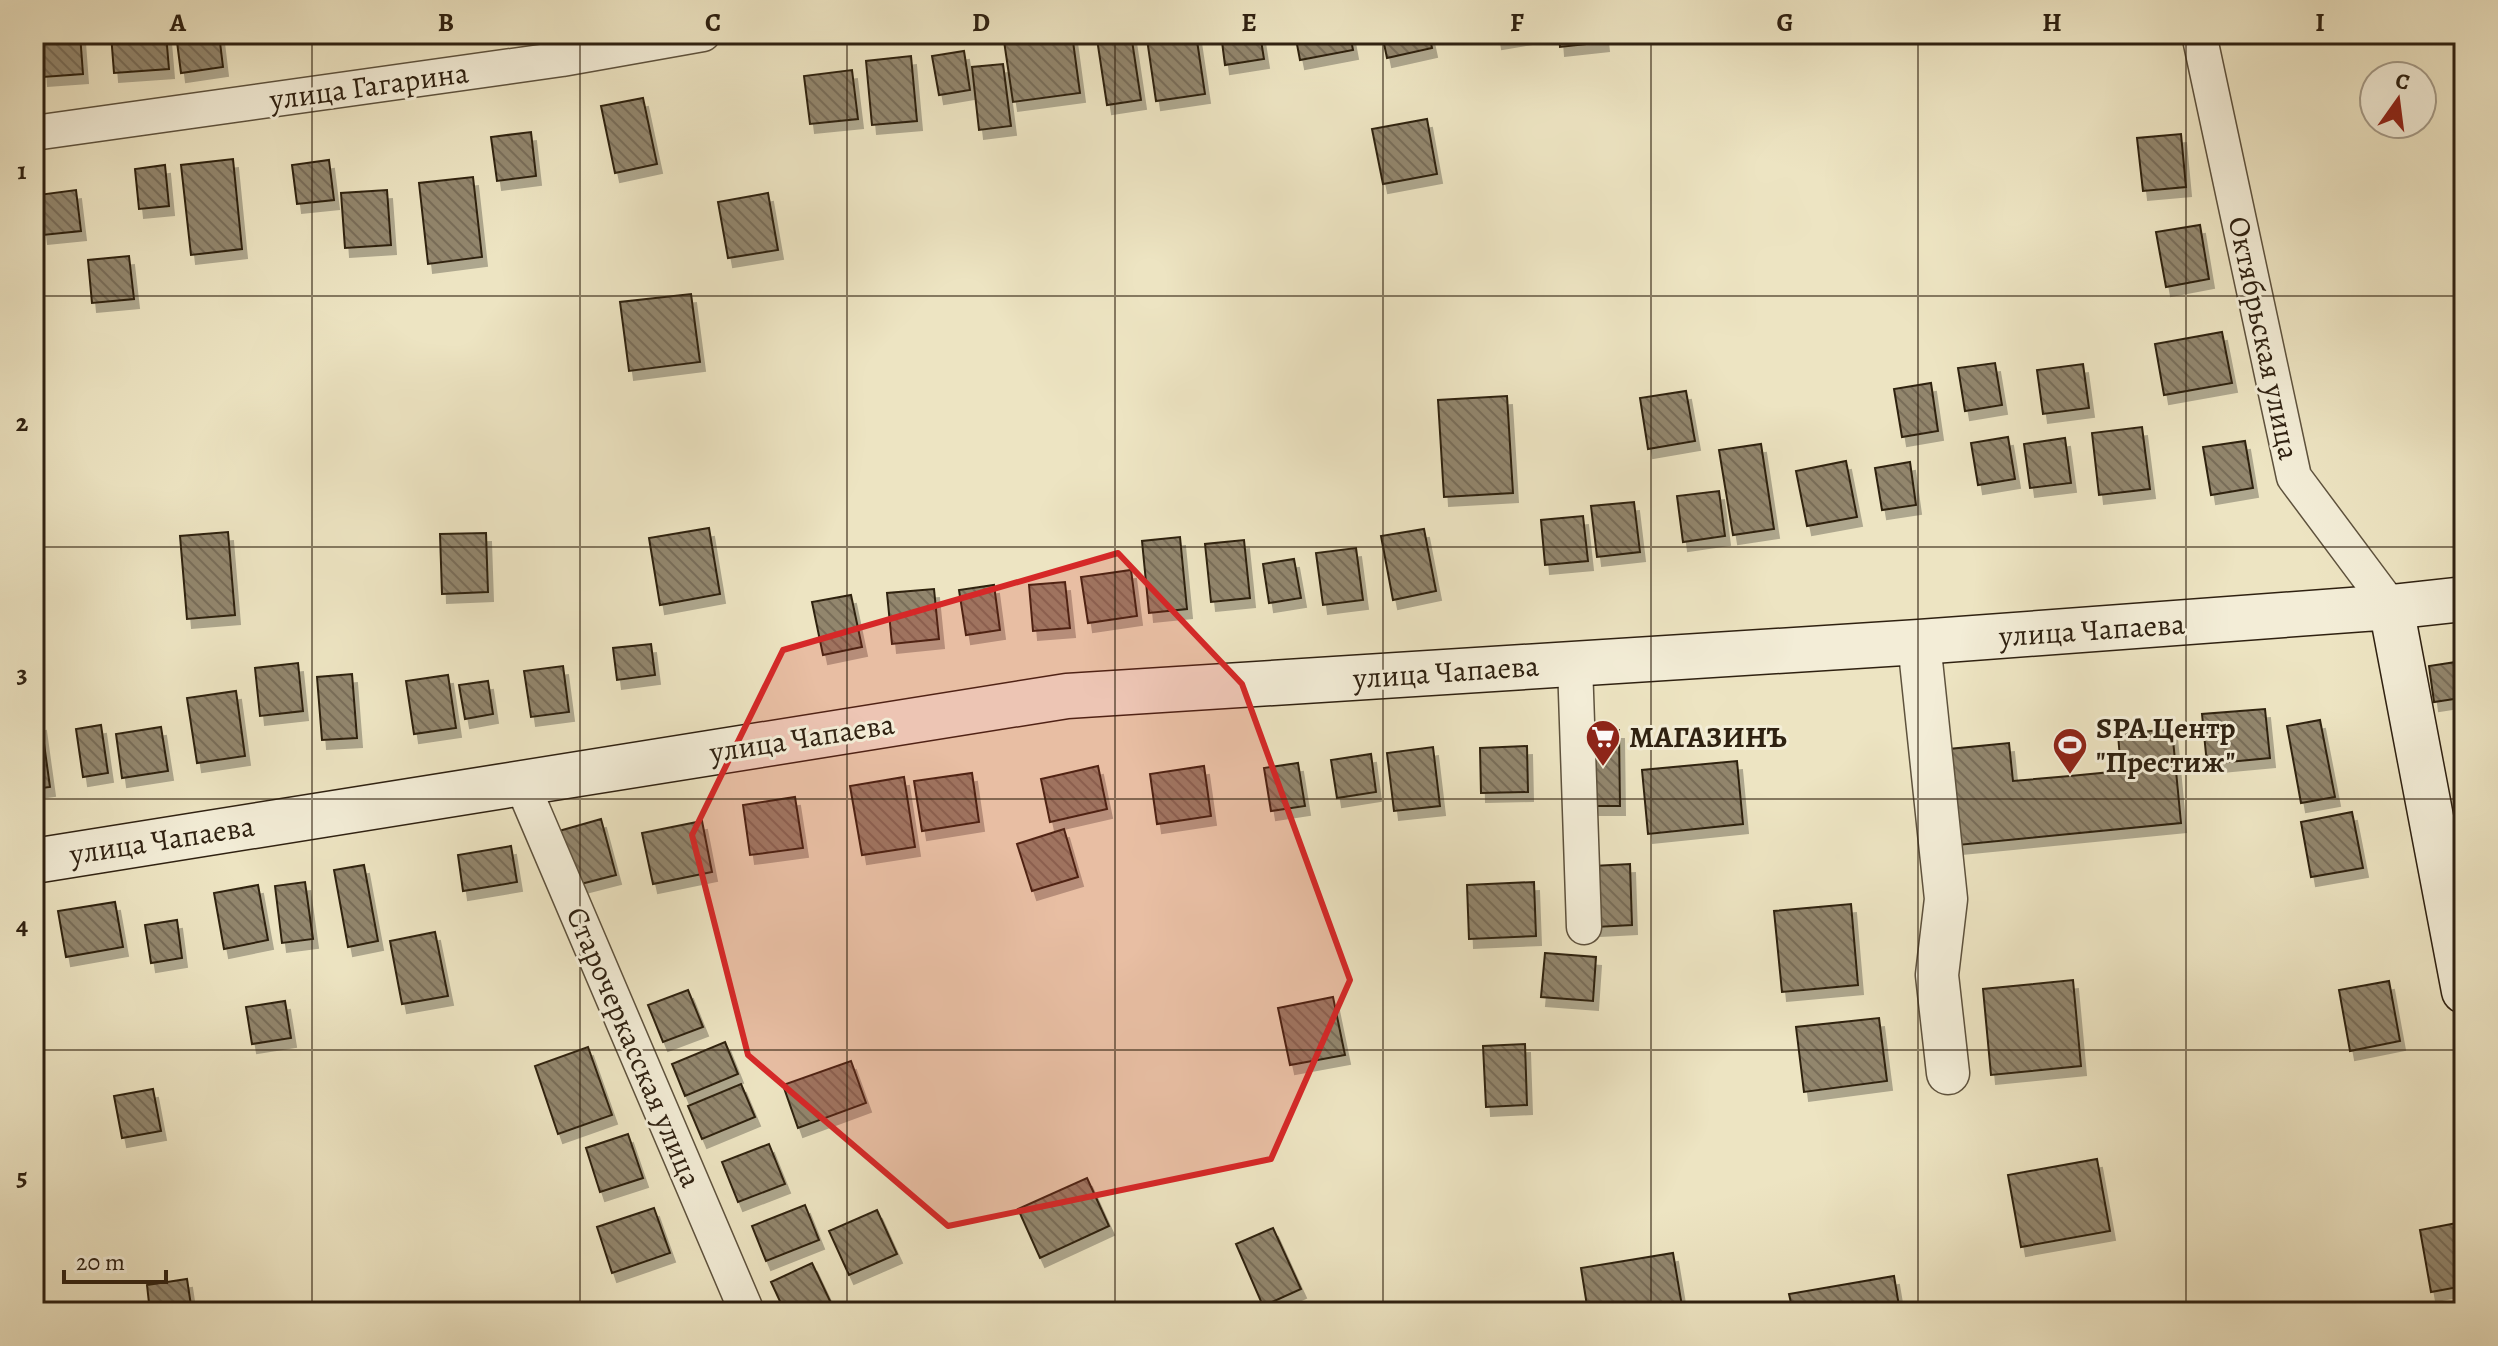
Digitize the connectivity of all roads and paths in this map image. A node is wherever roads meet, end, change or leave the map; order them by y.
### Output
1 (703, 34) edge
2 (2199, 34) edge
3 (34, 133) edge
4 (2464, 599) edge
5 (2391, 607) junction
6 (1919, 642) junction
7 (1575, 664) junction
8 (521, 782) junction
9 (34, 861) edge
10 (1584, 927) dead end
11 (2464, 991) edge
12 (1948, 1073) dead end
13 (747, 1312) edge

1 - 3 street, улица Гагарина
2 - 5 street, Октябрьская улица
4 - 5 main road, улица Чапаева
5 - 6 main road, улица Чапаева
5 - 11 main road, Октябрьская улица
6 - 7 main road, улица Чапаева
6 - 12 street
7 - 8 main road, улица Чапаева
7 - 10 street, улица Чапаева
8 - 9 main road, улица Чапаева
8 - 13 street, Старочеркасская улица

